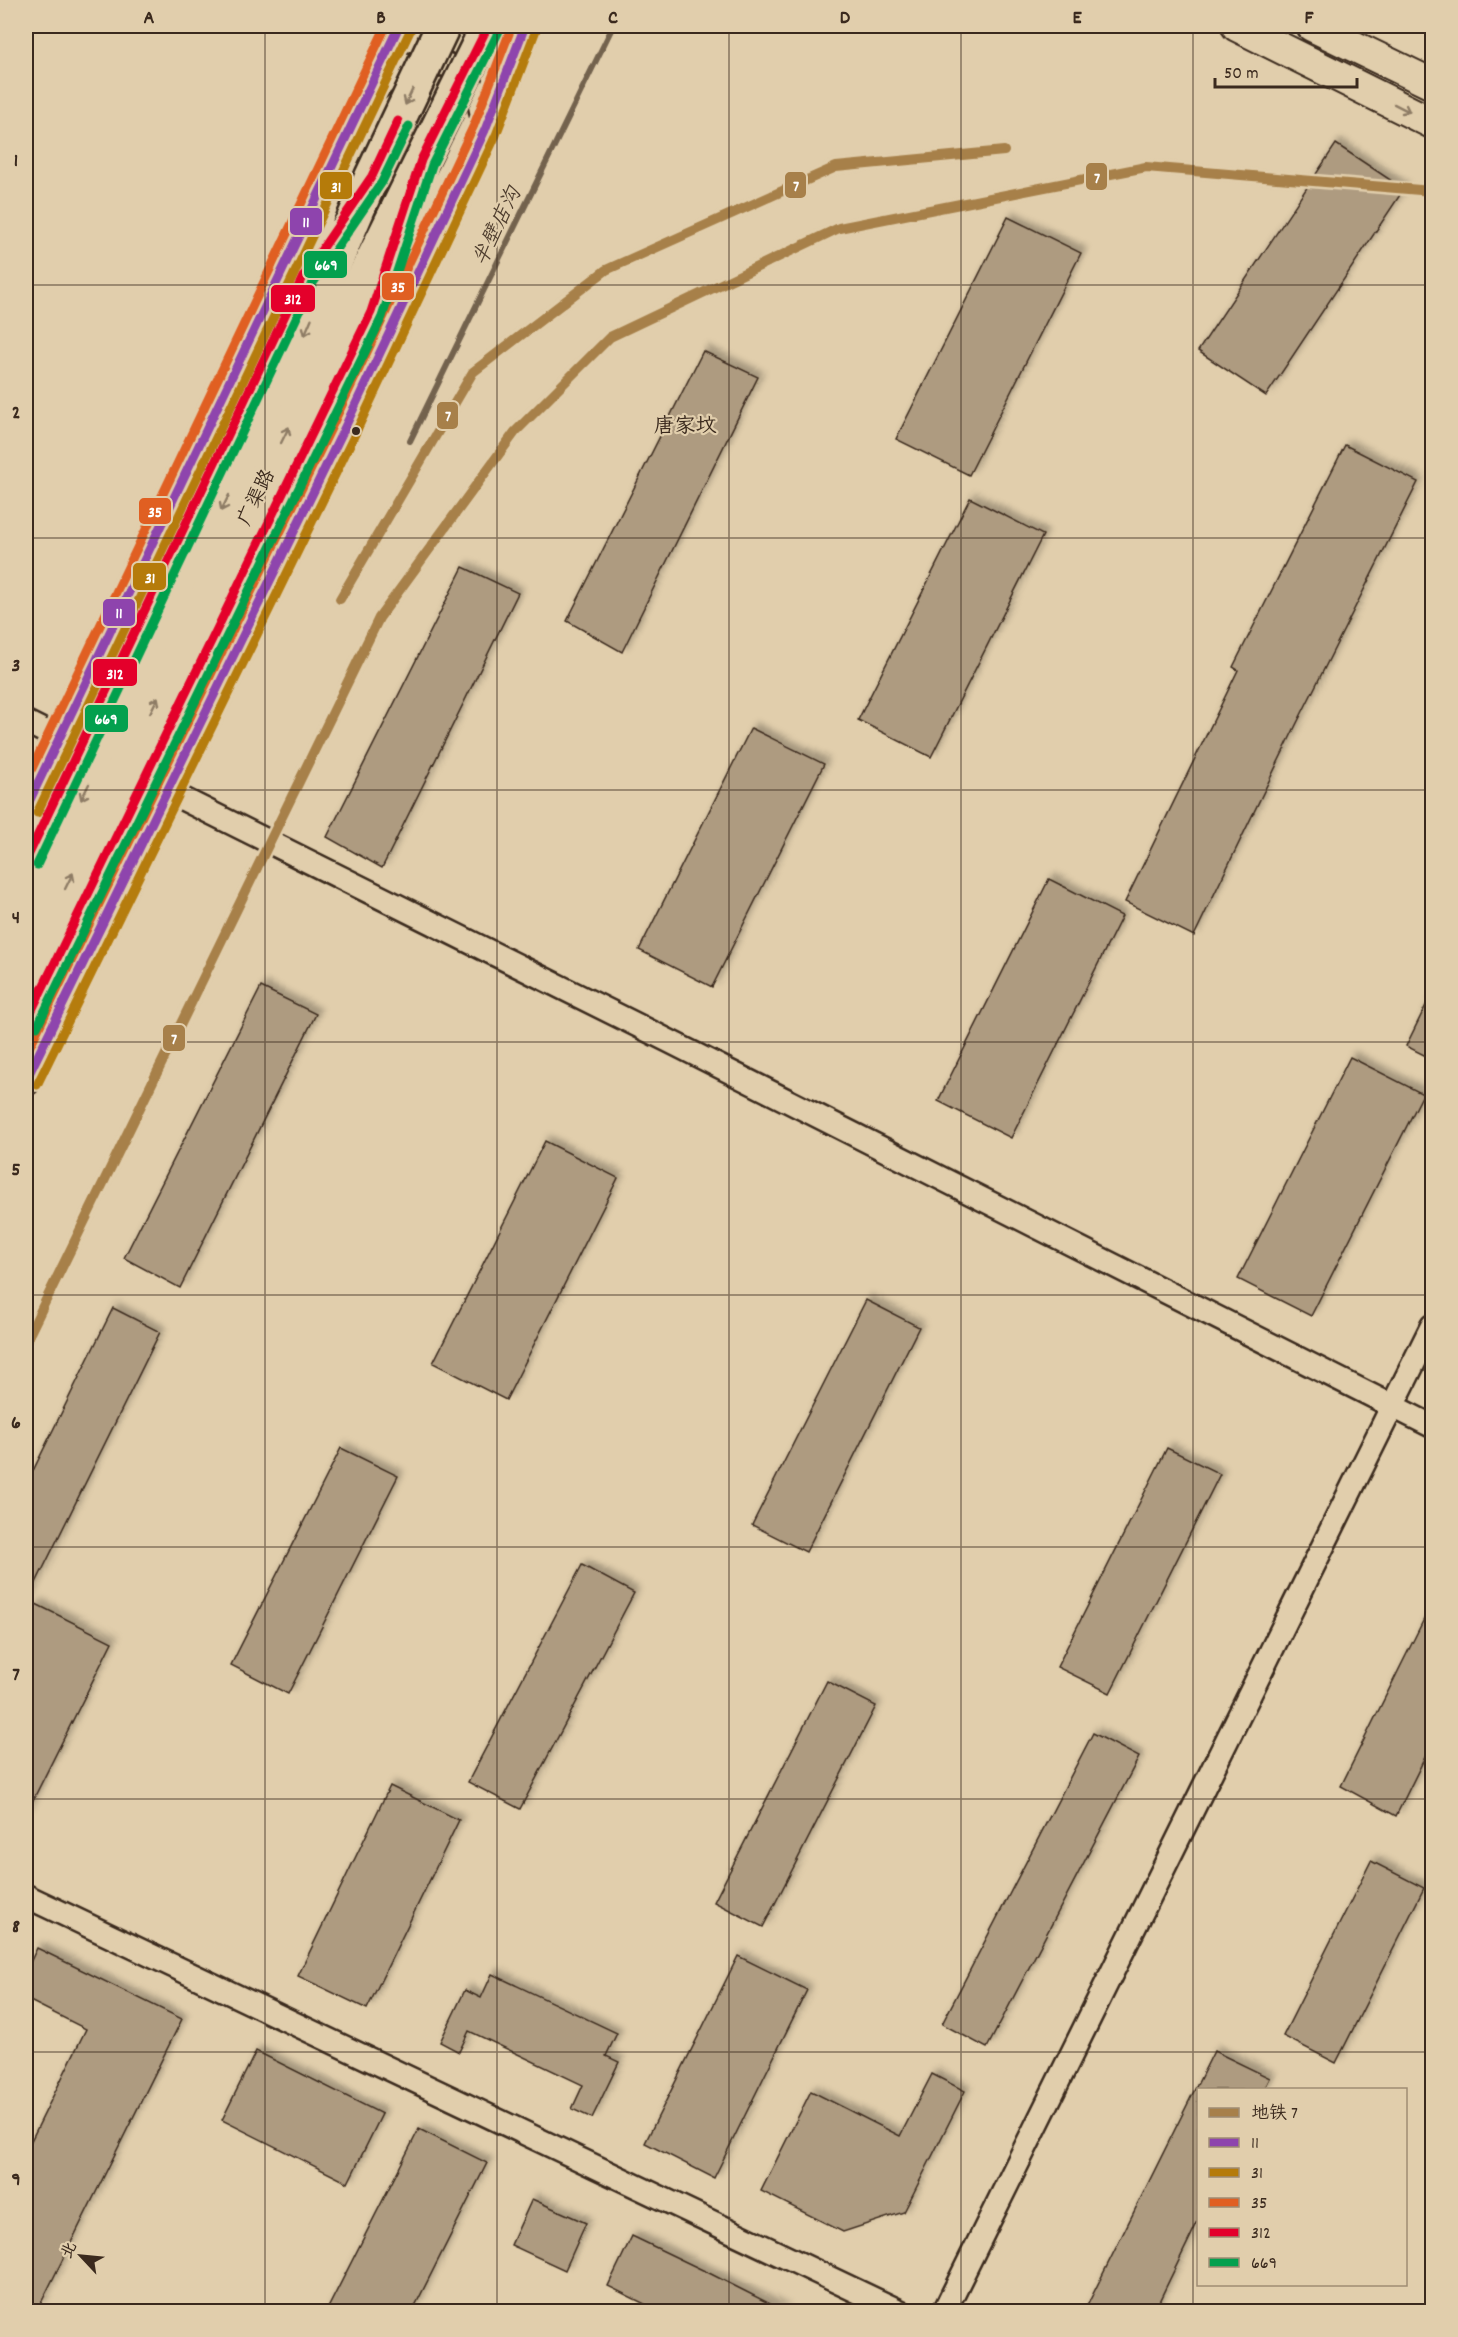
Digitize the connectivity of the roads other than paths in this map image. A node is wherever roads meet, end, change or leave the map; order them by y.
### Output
1 (399, 26) edge
2 (443, 26) edge
3 (488, 26) edge
4 (525, 26) edge
5 (1237, 26) edge
6 (1312, 26) edge
7 (1432, 84) edge
8 (364, 101) junction
9 (1432, 123) edge
10 (485, 130) junction
11 (421, 160) junction
12 (372, 176) junction
13 (142, 565) junction
14 (252, 617) junction
15 (26, 722) edge
16 (58, 739) junction
17 (168, 791) junction
18 (26, 808) edge
19 (26, 860) edge
20 (26, 912) edge
21 (26, 971) edge
22 (80, 973) junction
23 (26, 1022) edge
24 (26, 1080) edge
25 (1432, 1326) edge
26 (1392, 1407) junction
27 (1432, 1426) edge
28 (26, 1896) edge
29 (901, 2312) edge
30 (944, 2312) edge

1 - 8 main road
2 -> 12 highway, 广渠路, bridge
3 - 11 highway, 广渠路, bridge
4 - 10 main road
5 -> 9 main road
6 - 7 main road
8 - 10 street
8 - 13 main road
10 - 14 main road
21 -> 11 highway, 广渠路, bridge
11 - 23 highway, bridge
12 - 19 highway, bridge
12 -> 20 highway, 广渠路, bridge
13 - 14 street
13 - 16 main road
14 - 17 main road
15 - 16 street
16 - 17 street
16 - 18 main road
17 - 22 main road
17 - 26 street
20 - 22 street
22 - 24 main road
25 - 26 street
26 - 27 street
26 - 30 street
28 - 29 street

